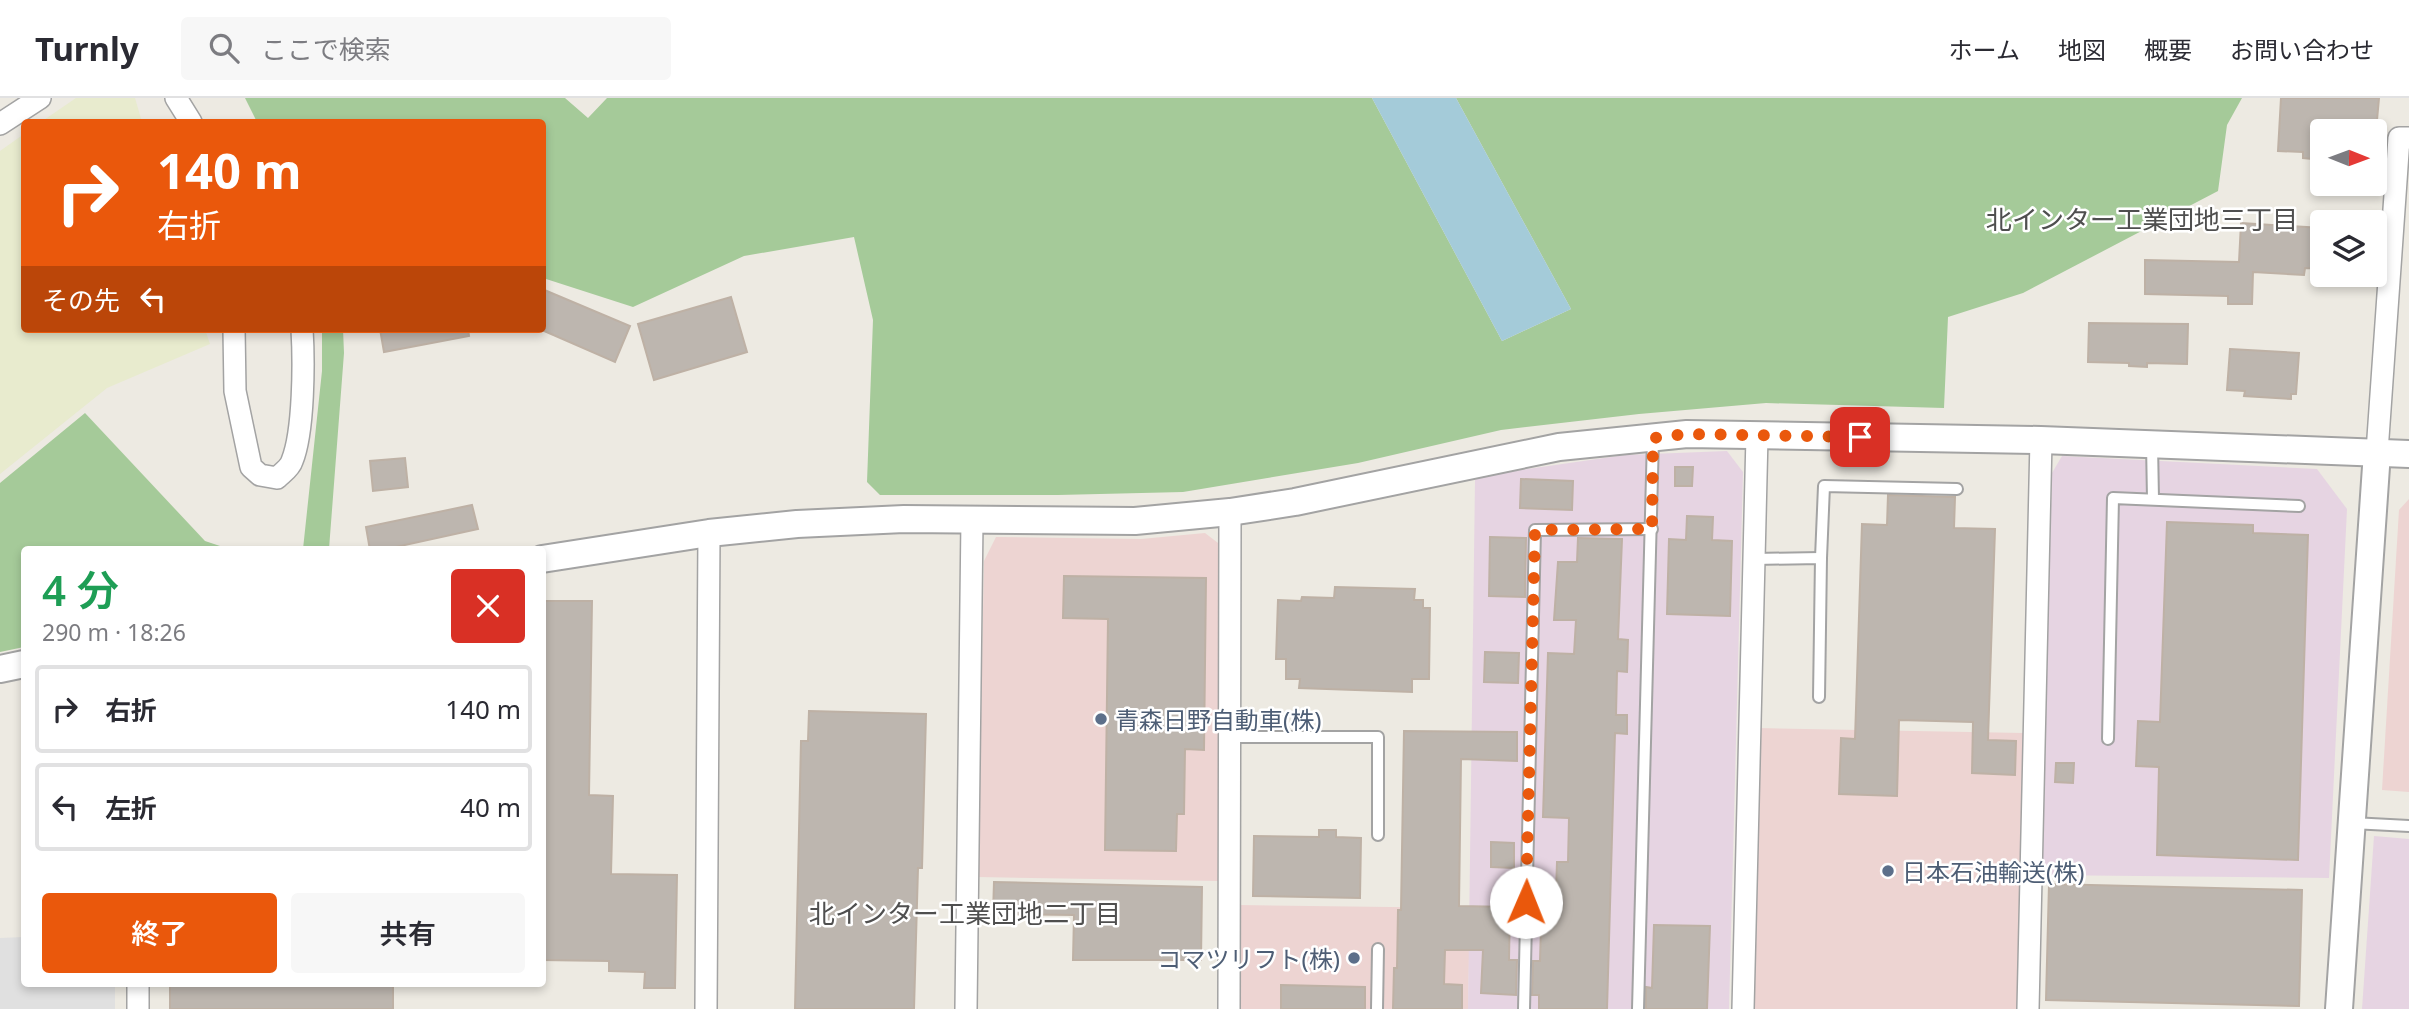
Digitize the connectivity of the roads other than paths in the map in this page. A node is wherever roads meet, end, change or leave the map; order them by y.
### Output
1 (40, 98) edge
2 (176, 98) edge
3 (189, 119) edge
4 (0, 124) edge
5 (2409, 138) edge
6 (234, 333) edge
7 (302, 333) edge
8 (1757, 436) junction
9 (1653, 438) junction
10 (2041, 440) junction
11 (2152, 444) junction
12 (2377, 452) junction
13 (2409, 454) edge
14 (1957, 489) dead end
15 (2153, 499) junction
16 (2299, 506) dead end
17 (1230, 512) junction
18 (972, 520) junction
19 (1652, 529) junction
20 (709, 533) junction
21 (546, 558) edge
22 (1821, 558) junction
23 (1754, 559) junction
24 (21, 665) edge
25 (0, 669) edge
26 (1819, 697) dead end
27 (1230, 737) junction
28 (2108, 738) dead end
29 (2353, 823) junction
30 (2409, 826) edge
31 (1378, 835) dead end
32 (1378, 949) dead end
33 (138, 987) edge
34 (138, 1009) edge
35 (706, 1009) edge
36 (966, 1009) edge
37 (1229, 1009) edge
38 (1377, 1009) edge
39 (1524, 1009) edge
40 (1638, 1009) edge
41 (1743, 1009) edge
42 (2028, 1009) edge
43 (2339, 1009) edge

1 - 4 street
2 - 3 street
5 - 12 street
6 - 7 street
8 - 9 street
8 - 10 street
8 - 23 street
9 - 17 street
9 - 19 lane
10 - 11 street
10 - 42 street
11 - 12 street
11 - 15 lane
12 - 13 street
12 - 29 street
14 - 22 lane
15 - 16 lane
15 - 28 lane
17 - 18 street
17 - 27 street
18 - 20 street
18 - 36 street
19 - 39 lane
19 - 40 lane
20 - 21 street
20 - 35 street
22 - 23 lane
22 - 26 lane
23 - 41 street
24 - 25 street
27 - 31 lane
27 - 37 street
29 - 30 lane
29 - 43 street
32 - 38 lane
33 - 34 street

